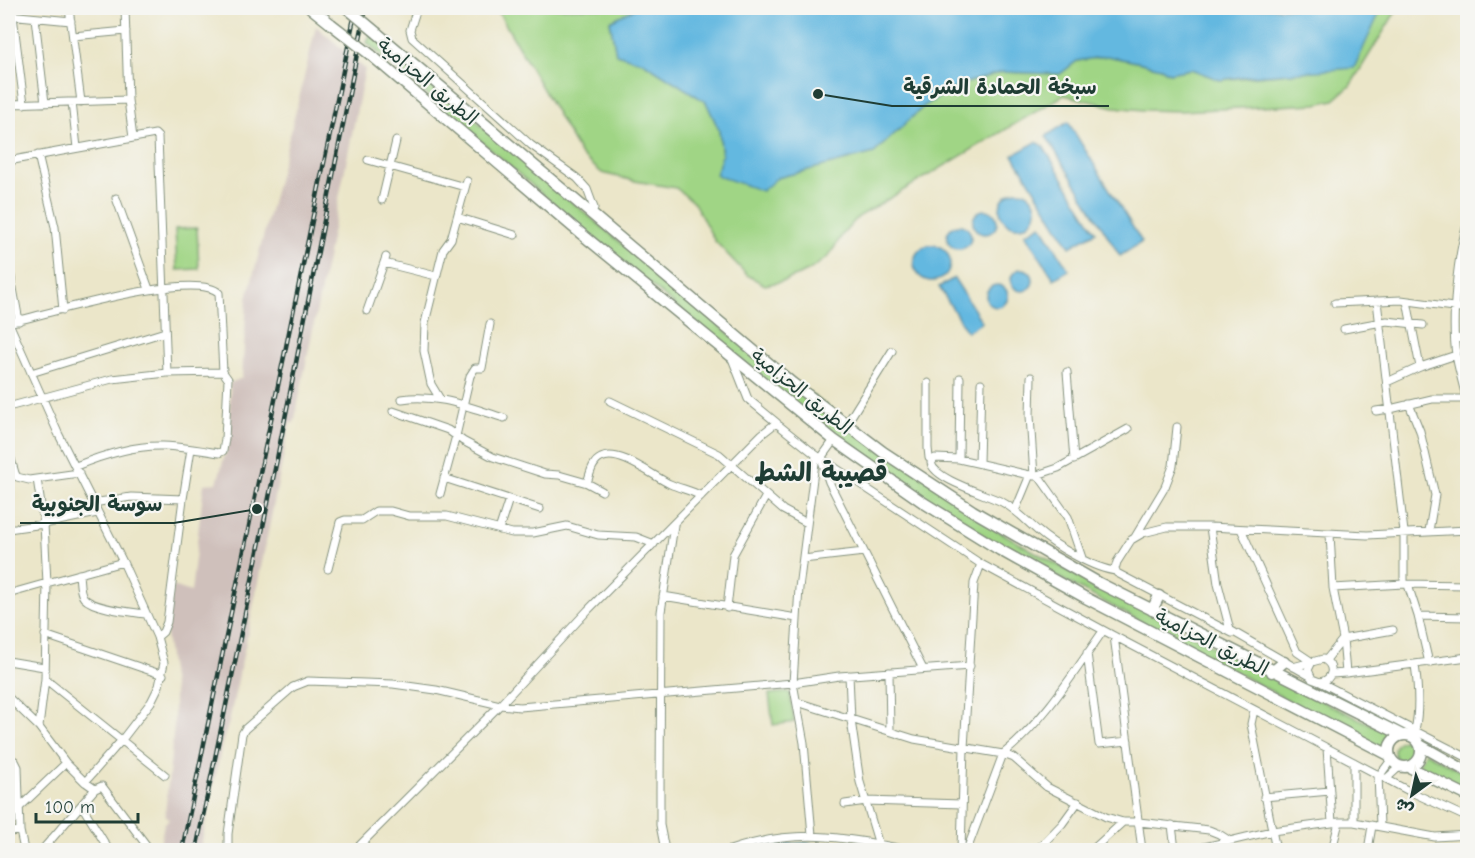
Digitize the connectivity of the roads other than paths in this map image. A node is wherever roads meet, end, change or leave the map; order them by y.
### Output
1 (69, 8) edge
2 (125, 8) edge
3 (311, 8) edge
4 (346, 8) edge
5 (417, 8) edge
6 (10, 16) edge
7 (35, 18) junction
8 (71, 21) junction
9 (126, 31) junction
10 (73, 36) junction
11 (128, 100) junction
12 (72, 102) junction
13 (81, 102) junction
14 (45, 103) junction
15 (8, 104) edge
16 (24, 104) junction
17 (133, 138) junction
18 (396, 141) dead end
19 (77, 148) junction
20 (38, 155) junction
21 (368, 160) dead end
22 (8, 161) edge
23 (390, 166) junction
24 (116, 198) dead end
25 (382, 200) dead end
26 (592, 213) junction
27 (457, 217) junction
28 (1467, 221) edge
29 (515, 234) dead end
30 (8, 261) edge
31 (436, 276) junction
32 (9, 281) edge
33 (163, 287) junction
34 (148, 289) junction
35 (1377, 301) junction
36 (1407, 301) junction
37 (1335, 303) dead end
38 (1456, 309) junction
39 (1467, 309) edge
40 (63, 310) junction
41 (367, 311) dead end
42 (19, 321) junction
43 (1380, 322) junction
44 (8, 323) edge
45 (490, 324) dead end
46 (1411, 324) junction
47 (1423, 326) dead end
48 (1344, 329) dead end
49 (165, 332) junction
50 (1455, 338) junction
51 (1467, 339) edge
52 (892, 351) dead end
53 (1456, 355) junction
54 (731, 356) junction
55 (1420, 367) junction
56 (223, 372) junction
57 (1067, 372) dead end
58 (31, 373) junction
59 (167, 373) junction
60 (1030, 377) dead end
61 (960, 378) dead end
62 (1464, 378) edge
63 (1387, 382) junction
64 (928, 383) dead end
65 (981, 383) dead end
66 (42, 398) junction
67 (402, 399) dead end
68 (440, 399) junction
69 (610, 401) dead end
70 (1467, 402) edge
71 (1409, 404) junction
72 (463, 405) junction
73 (8, 407) edge
74 (1390, 410) junction
75 (393, 411) dead end
76 (1376, 411) dead end
77 (504, 418) dead end
78 (777, 423) junction
79 (846, 424) junction
80 (1177, 427) dead end
81 (1128, 429) dead end
82 (456, 436) junction
83 (834, 440) junction
84 (8, 449) edge
85 (191, 449) junction
86 (819, 457) junction
87 (959, 459) junction
88 (932, 460) junction
89 (1074, 460) junction
90 (979, 463) junction
91 (732, 465) junction
92 (77, 470) junction
93 (11, 473) edge
94 (1034, 475) junction
95 (444, 478) junction
96 (37, 479) junction
97 (587, 483) junction
98 (602, 491) dead end
99 (440, 494) dead end
100 (701, 496) junction
101 (766, 496) junction
102 (183, 499) junction
103 (509, 499) junction
104 (93, 503) junction
105 (540, 508) dead end
106 (1016, 511) junction
107 (97, 513) junction
108 (44, 524) junction
109 (807, 524) junction
110 (674, 525) junction
111 (1210, 527) junction
112 (8, 529) edge
113 (1241, 529) junction
114 (499, 530) junction
115 (1467, 530) edge
116 (1429, 531) junction
117 (1404, 532) junction
118 (1330, 534) junction
119 (1134, 538) junction
120 (654, 544) junction
121 (864, 552) junction
122 (1082, 558) junction
123 (803, 559) junction
124 (123, 562) junction
125 (981, 564) junction
126 (328, 569) dead end
127 (1116, 571) junction
128 (79, 574) junction
129 (47, 583) junction
130 (1406, 584) junction
131 (1467, 585) edge
132 (1333, 588) junction
133 (8, 594) edge
134 (663, 596) junction
135 (1159, 597) junction
136 (727, 608) junction
137 (1152, 610) junction
138 (146, 614) junction
139 (1418, 616) junction
140 (1467, 617) edge
141 (797, 618) junction
142 (1393, 630) dead end
143 (1103, 631) junction
144 (1232, 633) junction
145 (45, 635) junction
146 (1113, 636) junction
147 (157, 637) junction
148 (1343, 639) junction
149 (1088, 653) junction
150 (1467, 657) edge
151 (1326, 660) junction
152 (8, 661) edge
153 (1312, 662) junction
154 (1429, 663) junction
155 (1288, 665) junction
156 (1415, 665) junction
157 (970, 666) junction
158 (44, 667) junction
159 (923, 669) junction
160 (889, 672) junction
161 (1272, 672) junction
162 (1346, 674) junction
163 (163, 675) junction
164 (849, 675) junction
165 (1331, 675) junction
166 (1310, 676) junction
167 (45, 679) junction
168 (1320, 682) junction
169 (793, 684) junction
170 (1343, 693) junction
171 (661, 694) junction
172 (8, 697) edge
173 (797, 702) junction
174 (500, 705) junction
175 (1254, 710) junction
176 (851, 720) junction
177 (39, 728) junction
178 (890, 731) junction
179 (1413, 735) junction
180 (121, 741) junction
181 (1128, 741) junction
182 (964, 748) junction
183 (1327, 748) junction
184 (1003, 754) junction
185 (8, 758) edge
186 (1390, 758) junction
187 (1467, 758) edge
188 (1354, 762) junction
189 (66, 763) junction
190 (1407, 767) junction
191 (1467, 772) edge
192 (165, 775) dead end
193 (1381, 776) junction
194 (84, 782) junction
195 (95, 789) junction
196 (1330, 791) junction
197 (1467, 796) edge
198 (1264, 797) junction
199 (866, 801) junction
200 (1078, 802) junction
201 (845, 804) dead end
202 (962, 804) junction
203 (21, 806) junction
204 (82, 806) junction
205 (1467, 818) edge
206 (1123, 822) junction
207 (1138, 822) junction
208 (1336, 822) junction
209 (1354, 822) junction
210 (1172, 825) junction
211 (1372, 826) junction
212 (1380, 826) junction
213 (20, 831) junction
214 (1272, 831) junction
215 (8, 832) edge
216 (812, 835) junction
217 (1467, 835) edge
218 (1230, 841) junction
219 (879, 845) junction
220 (24, 850) edge
221 (42, 850) edge
222 (110, 850) edge
223 (150, 850) edge
224 (228, 850) edge
225 (355, 850) edge
226 (665, 850) edge
227 (730, 850) edge
228 (907, 850) edge
229 (961, 850) edge
230 (967, 850) edge
231 (1037, 850) edge
232 (1092, 850) edge
233 (1142, 850) edge
234 (1175, 850) edge
235 (1192, 850) edge
236 (1276, 850) edge
237 (1332, 850) edge
238 (1368, 850) edge

1 - 8 street
2 - 9 street
3 - 54 highway, الطريق الحزامية, bridge
4 - 26 highway, الطريق الحزامية, bridge
5 - 26 street
6 - 7 street
6 - 16 street
7 - 8 street
7 - 14 street
8 - 10 street
9 - 10 street
9 - 11 street
10 - 13 street
11 - 13 street
11 - 17 street
12 - 13 street
12 - 14 street
12 - 19 street
14 - 16 street
15 - 16 street
17 - 19 street
17 - 33 street
18 - 23 street
19 - 20 street
20 - 22 street
20 - 40 street
21 - 23 street
23 - 25 street
23 - 27 street
24 - 34 street
26 - 79 highway, الطريق الحزامية
27 - 29 street
27 - 31 street
28 - 38 street
30 - 32 street
31 - 41 street
31 - 68 street
32 - 42 street
33 - 34 street
33 - 49 street
33 - 56 street
34 - 40 street
35 - 36 street
35 - 37 street
35 - 43 street
36 - 38 street
36 - 46 street
38 - 39 street
38 - 50 street
40 - 42 street
42 - 44 street
43 - 46 street
43 - 48 street
43 - 63 street
44 - 58 street
45 - 72 street
46 - 47 street
46 - 55 street
49 - 58 street
49 - 59 street
50 - 51 street
50 - 53 street
52 - 79 street
53 - 55 street
53 - 62 street
54 - 78 street
54 - 83 highway, الطريق الحزامية
55 - 63 street
56 - 59 street
56 - 85 street
57 - 89 street
58 - 66 street
59 - 66 street
60 - 94 street
61 - 87 street
62 - 70 street
63 - 74 street
64 - 88 street
65 - 90 street
66 - 73 street
66 - 92 street
67 - 68 street
68 - 72 street
69 - 91 street
70 - 71 street
71 - 74 street
71 - 116 street
72 - 77 street
72 - 82 street
74 - 76 street
74 - 117 street
75 - 82 street
78 - 86 street
78 - 91 street
79 - 137 highway, الطريق الحزامية
80 - 119 street
81 - 89 street
82 - 95 street
82 - 97 street
83 - 86 street
83 - 186 highway, الطريق الحزامية
84 - 93 street
85 - 92 street
85 - 102 street
86 - 109 street
86 - 121 street
86 - 125 street
87 - 88 street
87 - 90 street
88 - 106 street
89 - 94 street
90 - 94 street
91 - 100 street
91 - 101 street
92 - 96 street
92 - 104 street
93 - 96 street
94 - 106 street
94 - 122 street
95 - 99 street
95 - 103 street
96 - 108 street
97 - 98 street
97 - 100 street
100 - 110 street
101 - 109 street
101 - 136 street
102 - 104 street
102 - 147 street
103 - 105 street
103 - 114 street
104 - 107 street
106 - 122 street
107 - 108 street
107 - 124 street
108 - 112 street
108 - 129 street
109 - 123 street
110 - 120 street
110 - 134 street
111 - 113 street
111 - 119 street
111 - 144 street
113 - 118 street
113 - 153 street
114 - 120 street
114 - 126 street
115 - 116 street
116 - 117 street
117 - 118 street
117 - 130 street
118 - 132 street
119 - 127 street
120 - 174 street
121 - 123 street
121 - 159 street
122 - 127 street
123 - 141 street
124 - 128 street
124 - 138 street
125 - 143 street
125 - 157 street
127 - 135 street
128 - 129 street
128 - 138 street
129 - 133 street
129 - 145 street
130 - 131 street
130 - 132 street
130 - 139 street
132 - 148 street
134 - 136 street
134 - 171 street
135 - 137 highway
135 - 144 street
136 - 141 street
137 - 161 highway, الطريق الحزامية
138 - 147 street
139 - 140 street
139 - 154 street
141 - 169 street
142 - 148 street
143 - 146 street
143 - 149 street
144 - 155 street
145 - 158 street
145 - 163 street
146 - 175 street
146 - 181 street
147 - 163 street
148 - 151 street
148 - 162 street
149 - 181 street
149 - 184 street
150 - 154 street
151 - 153 street
151 - 165 street
152 - 158 street
153 - 155 street
153 - 166 street
154 - 156 street
155 - 161 highway
155 - 166 street
156 - 162 street
156 - 179 street
157 - 159 street
157 - 182 street
158 - 167 street
159 - 160 street
160 - 164 street
160 - 178 street
161 - 179 highway, الطريق الحزامية
162 - 165 street
163 - 180 street
164 - 169 street
164 - 176 street
165 - 168 street
165 - 170 street
166 - 168 street
167 - 177 street
167 - 180 street
168 - 170 street
169 - 171 street
169 - 173 street
170 - 179 street
171 - 174 street
171 - 226 street
172 - 177 street
173 - 176 street
173 - 216 street
174 - 224 street
174 - 225 street
175 - 183 street
175 - 198 street
176 - 178 street
176 - 199 street
177 - 189 street
178 - 182 street
179 - 186 highway
179 - 187 street
179 - 190 highway
179 - 191 highway, الطريق الحزامية
180 - 192 street
180 - 194 street
181 - 207 street
182 - 184 street
182 - 202 street
183 - 188 street
183 - 196 street
184 - 200 street
184 - 230 street
185 - 203 street
186 - 190 highway, الطريق الحزامية
186 - 193 street
188 - 193 street
188 - 209 street
189 - 194 street
189 - 203 street
190 - 193 street
190 - 197 highway, الطريق الحزامية
193 - 205 street
193 - 212 street
194 - 195 street
195 - 204 street
195 - 223 street
196 - 198 street
196 - 208 street
198 - 214 street
199 - 201 street
199 - 202 street
199 - 219 street
200 - 206 street
200 - 231 street
202 - 229 street
203 - 213 street
204 - 221 street
204 - 222 street
206 - 207 street
206 - 232 street
207 - 210 street
207 - 233 street
208 - 209 street
208 - 214 street
208 - 237 street
209 - 211 street
210 - 218 street
210 - 234 street
211 - 212 street
211 - 238 street
212 - 217 street
213 - 215 street
213 - 220 street
214 - 218 street
214 - 236 street
216 - 219 street
216 - 227 street
218 - 235 street
219 - 228 street

